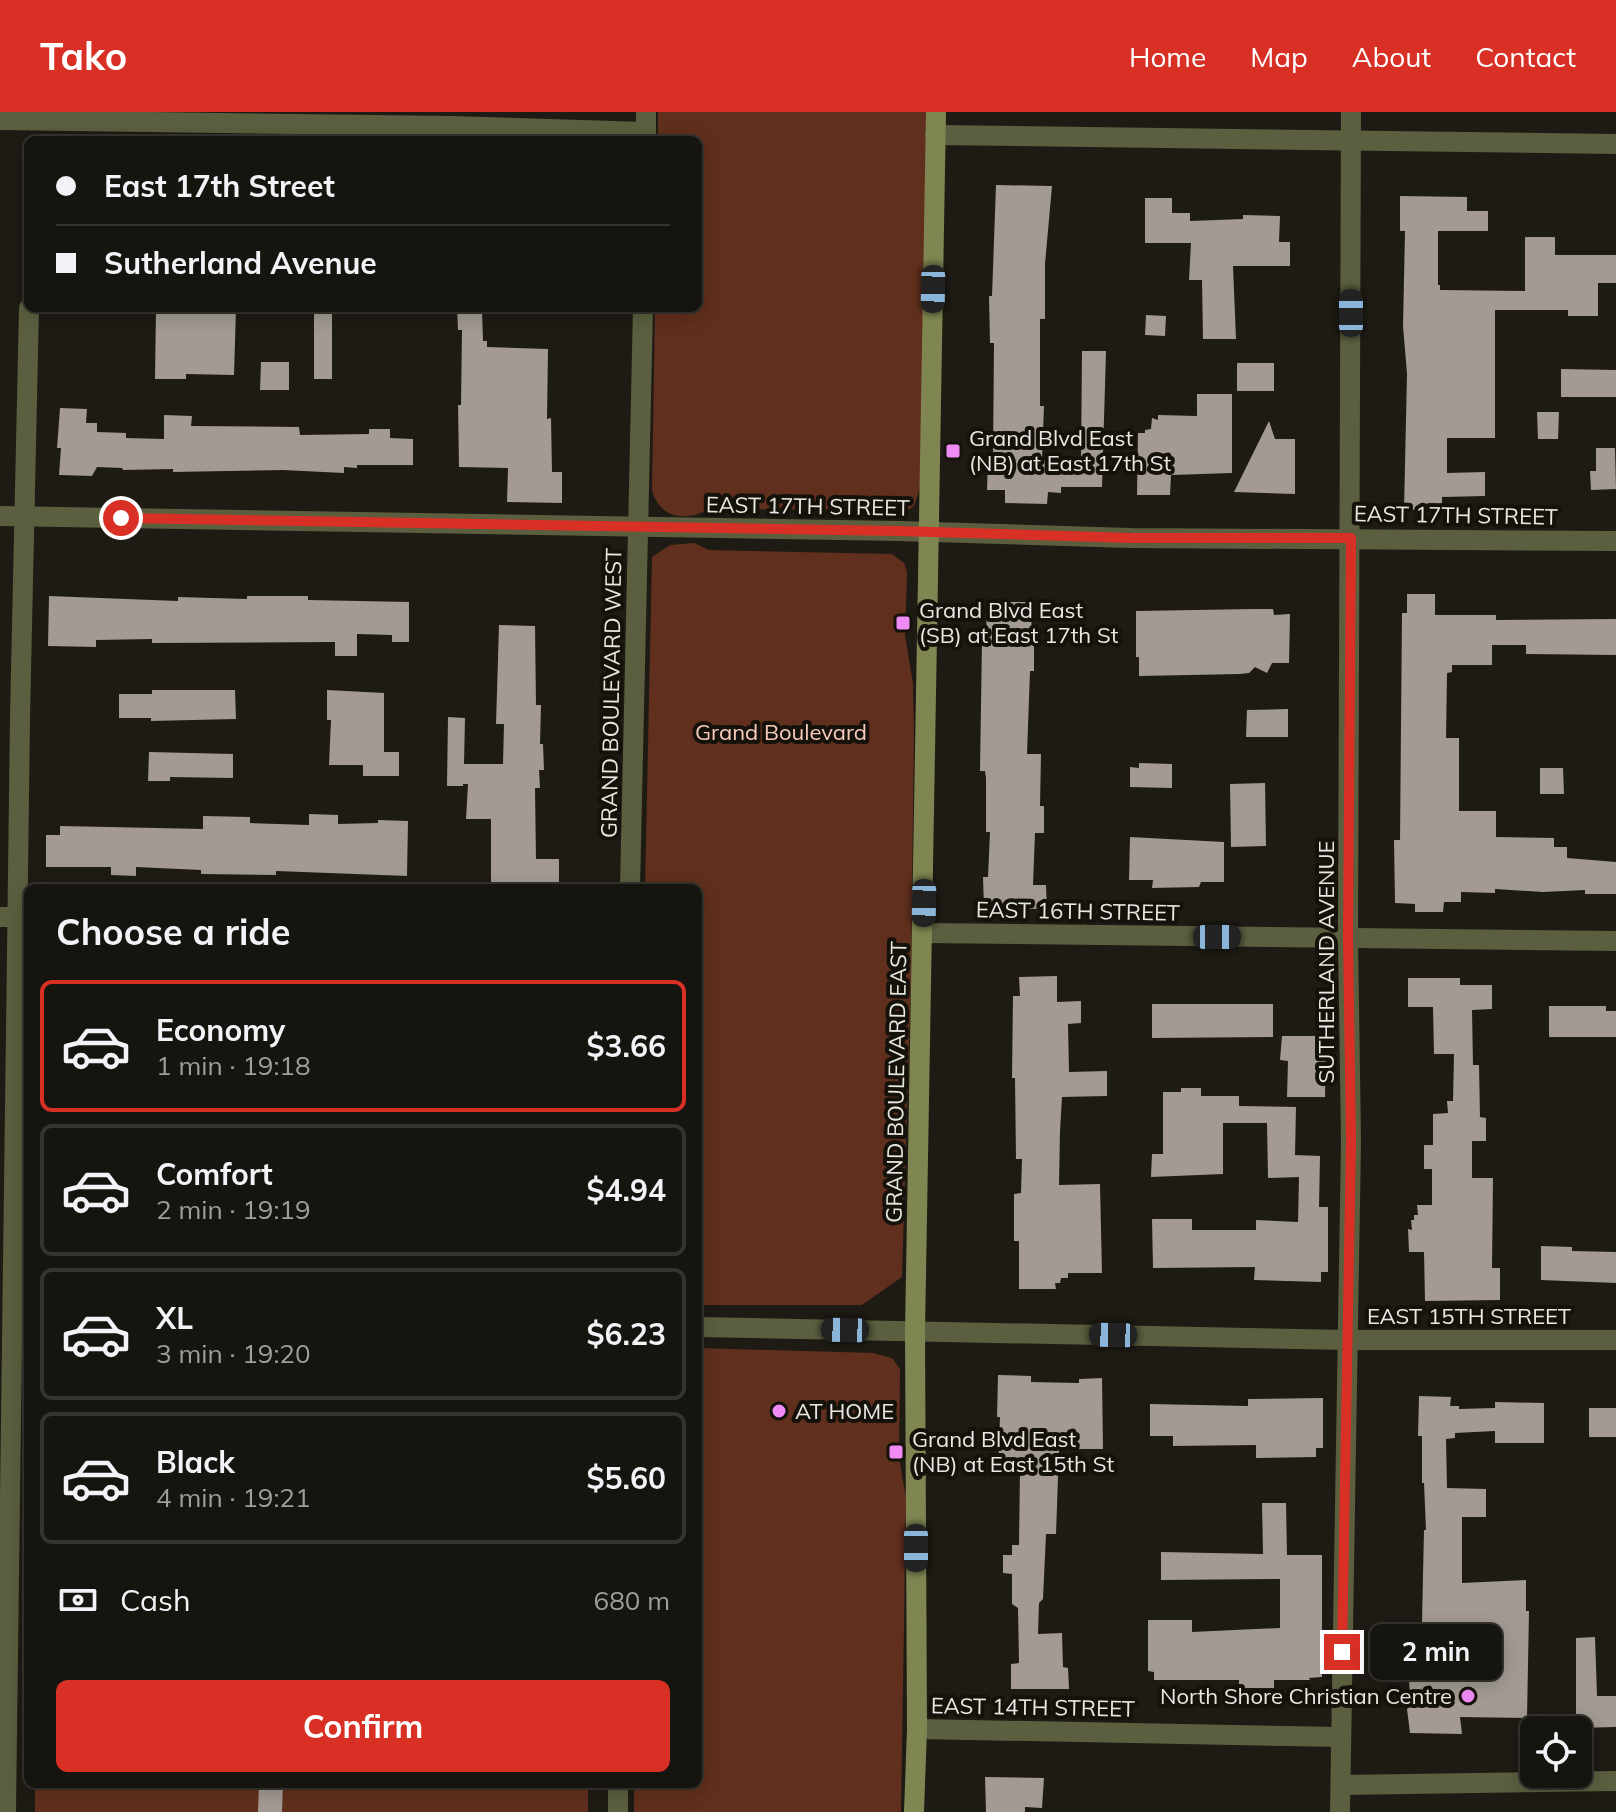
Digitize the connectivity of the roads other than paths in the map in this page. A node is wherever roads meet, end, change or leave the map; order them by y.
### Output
1 (936, 112) edge
2 (1351, 112) edge
3 (0, 120) edge
4 (35, 124) edge
5 (646, 128) edge
6 (935, 135) junction
7 (1352, 140) junction
8 (1616, 144) edge
9 (29, 312) edge
10 (643, 312) edge
11 (0, 516) edge
12 (25, 517) junction
13 (638, 527) junction
14 (929, 532) junction
15 (1351, 538) junction
16 (1616, 541) edge
17 (630, 884) edge
18 (16, 917) edge
19 (923, 933) junction
20 (1348, 937) junction
21 (1616, 941) edge
22 (14, 1316) edge
23 (702, 1327) edge
24 (915, 1332) junction
25 (1347, 1340) junction
26 (1616, 1340) edge
27 (3, 1714) edge
28 (917, 1729) junction
29 (1341, 1737) junction
30 (1616, 1781) edge
31 (1341, 1785) junction
32 (618, 1788) edge
33 (6, 1812) edge
34 (618, 1812) edge
35 (914, 1812) edge
36 (1340, 1812) edge

1 - 6 main road, GRAND BOULEVARD EAST
2 - 7 street, SUTHERLAND AVENUE
3 - 4 street
4 - 5 street
6 - 7 street
6 - 14 main road, GRAND BOULEVARD EAST
7 - 8 street
7 - 15 street, SUTHERLAND AVENUE
9 - 12 street
10 - 13 street, GRAND BOULEVARD WEST
11 - 12 street, EAST 17TH STREET
12 - 13 street, EAST 17TH STREET
12 - 18 street
13 - 14 street, EAST 17TH STREET
13 - 17 street, GRAND BOULEVARD WEST
14 - 15 street, EAST 17TH STREET
14 - 19 main road, GRAND BOULEVARD EAST
15 - 16 street, EAST 17TH STREET
15 - 20 street, SUTHERLAND AVENUE
18 - 22 street
19 - 20 street, EAST 16TH STREET
19 - 24 main road, GRAND BOULEVARD EAST
20 - 21 street, EAST 16TH STREET
20 - 25 street, SUTHERLAND AVENUE
22 - 27 street
23 - 24 street, EAST 15TH STREET
24 - 25 street, EAST 15TH STREET
24 - 28 main road, GRAND BOULEVARD EAST
25 - 26 street, EAST 15TH STREET
25 - 29 street, SUTHERLAND AVENUE
27 - 33 street
28 - 29 street, EAST 14TH STREET
28 - 35 main road, GRAND BOULEVARD EAST
29 - 31 street, SUTHERLAND AVENUE
30 - 31 street
31 - 36 street, SUTHERLAND AVENUE
32 - 34 street

